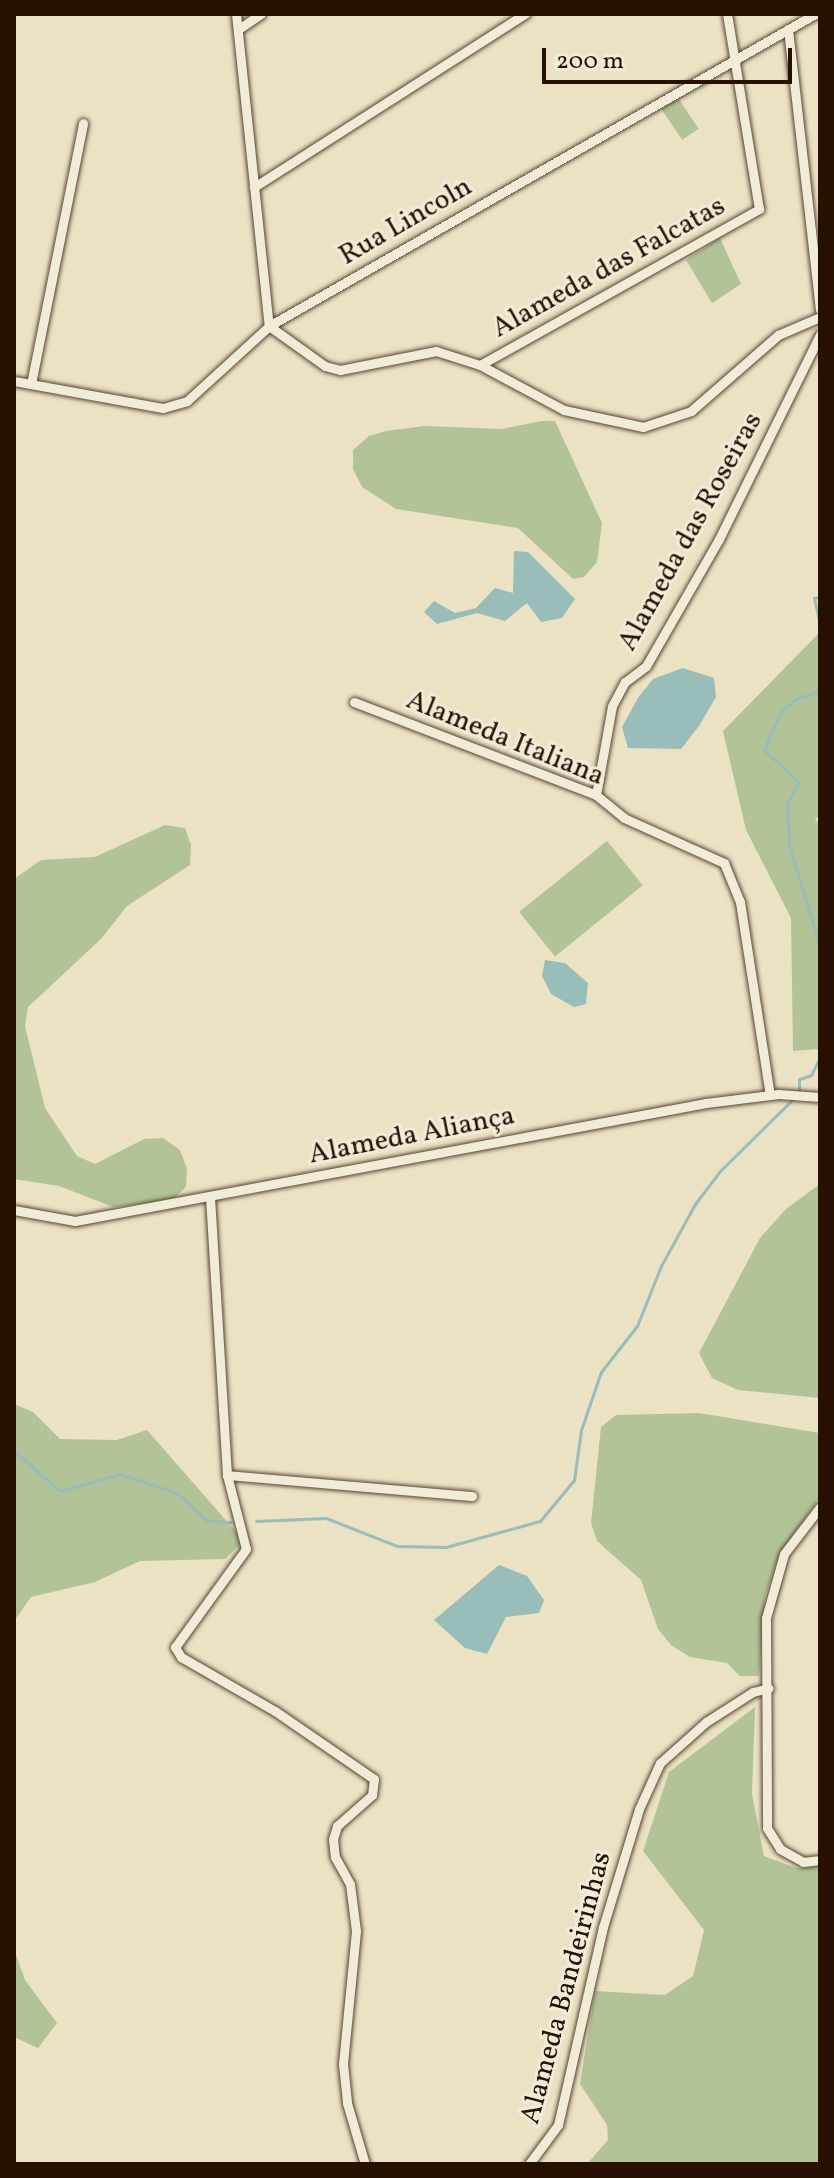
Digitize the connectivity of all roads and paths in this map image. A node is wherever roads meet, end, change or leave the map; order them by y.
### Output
1 (236, 14) edge
2 (261, 14) edge
3 (525, 14) edge
4 (727, 14) edge
5 (815, 14) edge
6 (240, 28) junction
7 (788, 29) junction
8 (732, 60) junction
9 (83, 123) dead end
10 (254, 187) junction
11 (820, 309) edge
12 (820, 317) edge
13 (269, 326) junction
14 (820, 335) edge
15 (480, 365) junction
16 (14, 381) edge
17 (31, 384) junction
18 (354, 702) dead end
19 (596, 795) junction
20 (774, 1094) junction
21 (820, 1100) edge
22 (210, 1197) junction
23 (14, 1210) edge
24 (227, 1475) junction
25 (472, 1496) dead end
26 (820, 1507) edge
27 (769, 1688) junction
28 (820, 1860) edge
29 (365, 2164) edge
30 (529, 2164) edge

1 - 6 street
2 - 6 street
3 - 10 street
4 - 8 street
5 - 7 street, Rua Lincoln
6 - 10 street
7 - 8 street, Rua Lincoln
7 - 11 street
8 - 13 street, Rua Lincoln
8 - 15 street, Alameda das Falcatas
9 - 17 street
10 - 13 street
12 - 15 street
13 - 15 street
13 - 17 street, Rua Lincoln
14 - 19 street, Alameda das Roseiras
16 - 17 street, Rua Lincoln
18 - 19 street, Alameda Italiana
19 - 20 street, Alameda Italiana
20 - 21 street, Alameda Aliança
20 - 22 street, Alameda Aliança
22 - 23 street, Alameda Aliança
22 - 24 street
24 - 25 street
24 - 29 street
26 - 27 street
27 - 28 street
27 - 30 street, Alameda Bandeirinhas

